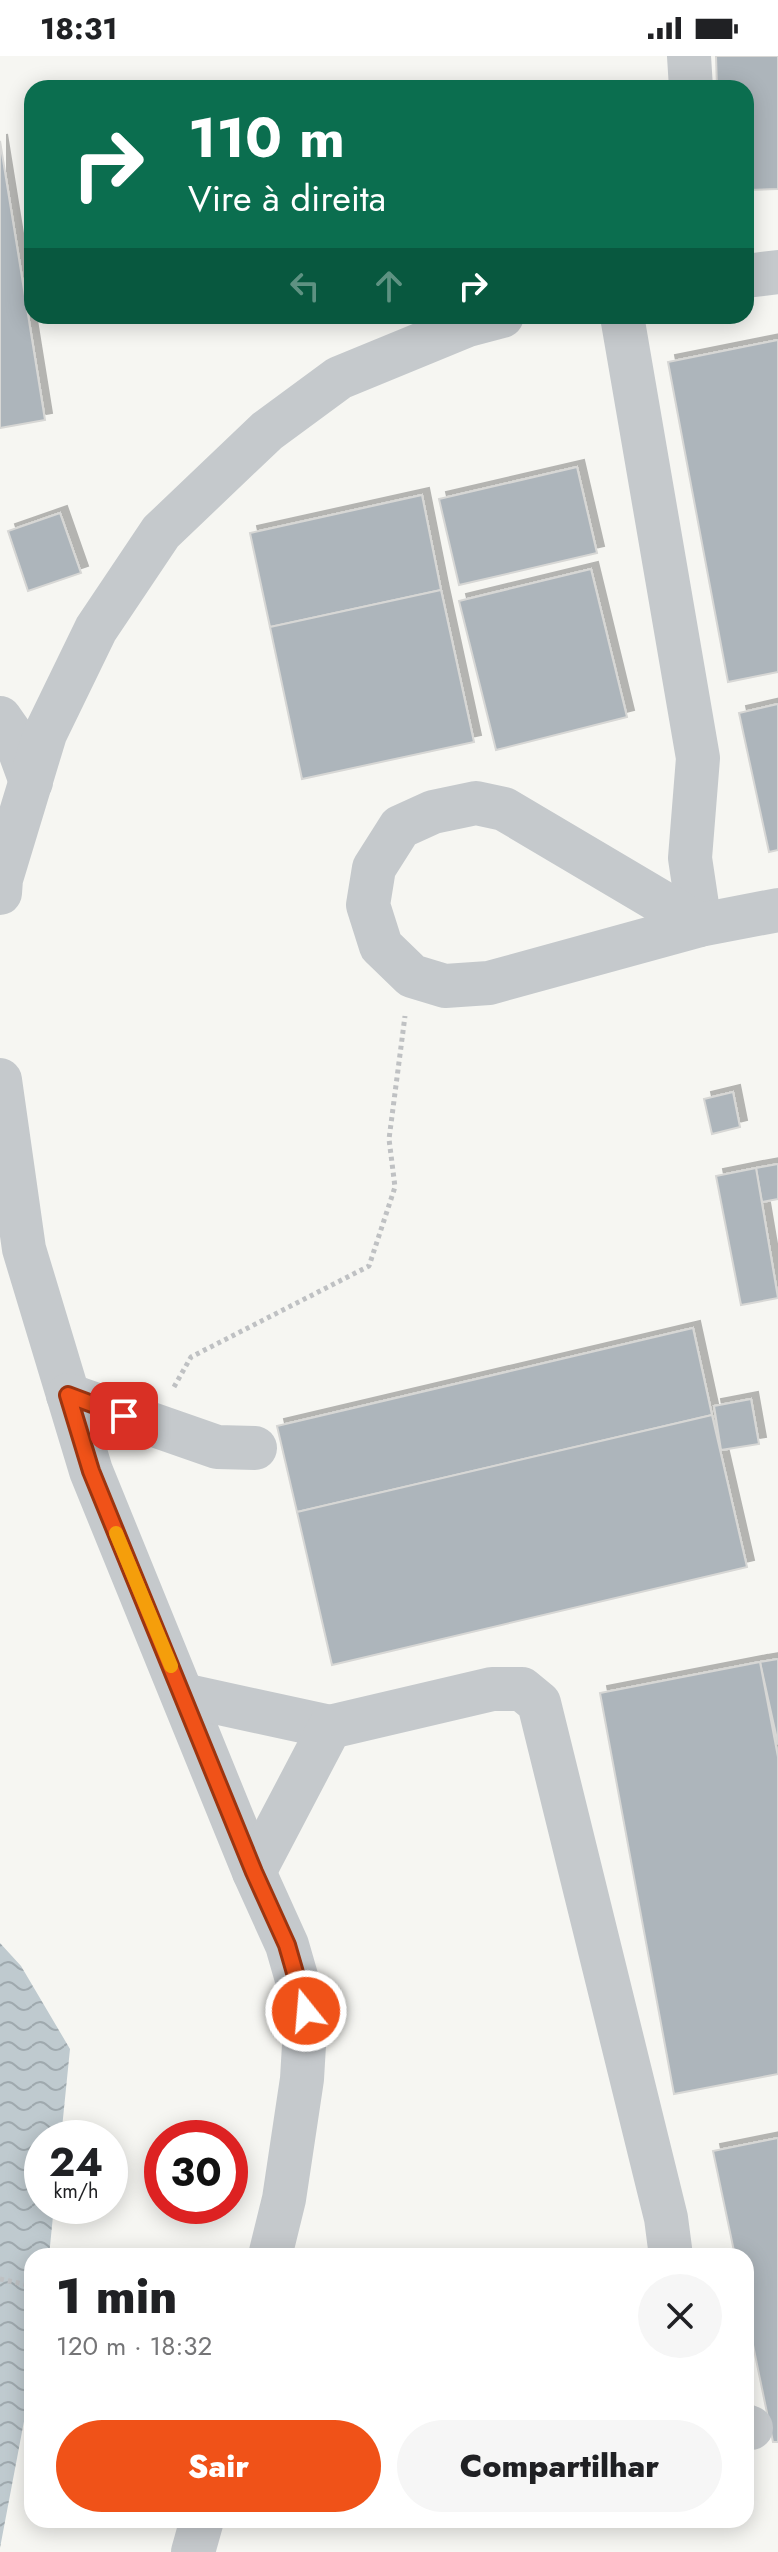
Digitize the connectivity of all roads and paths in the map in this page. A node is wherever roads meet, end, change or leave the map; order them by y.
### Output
1 (689, 56) edge
2 (690, 80) edge
3 (778, 272) edge
4 (754, 275) edge
5 (475, 324) edge
6 (623, 324) edge
7 (0, 718) edge
8 (31, 782) junction
9 (0, 893) edge
10 (778, 910) edge
11 (700, 925) junction
12 (412, 976) junction
13 (0, 1080) edge
14 (8, 1204) edge
15 (68, 1395) junction
16 (152, 1426) junction
17 (255, 1448) dead end
18 (183, 1695) junction
19 (330, 1727) junction
20 (254, 1872) junction
21 (272, 2248) edge
22 (670, 2248) edge
23 (0, 2279) edge
24 (24, 2284) edge
25 (200, 2528) edge
26 (193, 2552) edge

1 - 2 street
3 - 4 street
5 - 8 street
6 - 11 street
7 - 8 street
8 - 9 street
10 - 11 street
11 - 12 street
11 - 12 street
12 - 16 path
13 - 14 street
14 - 15 street
15 - 16 street
15 - 18 street
16 - 17 street
18 - 19 street
18 - 20 street
19 - 20 street
19 - 22 street
20 - 21 street
23 - 24 path
25 - 26 street

